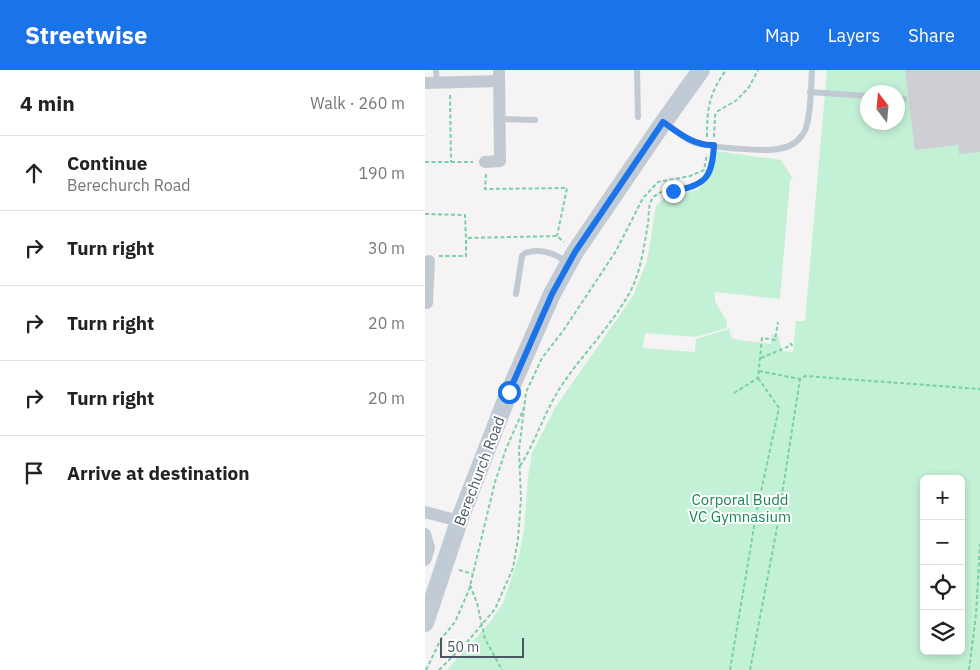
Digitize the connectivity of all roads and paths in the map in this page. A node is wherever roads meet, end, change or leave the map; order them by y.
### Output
1 (637, 70) edge
2 (701, 70) edge
3 (726, 70) edge
4 (759, 70) edge
5 (812, 70) edge
6 (499, 76) edge
7 (437, 80) edge
8 (810, 92) junction
9 (860, 96) edge
10 (638, 117) dead end
11 (499, 119) junction
12 (535, 120) dead end
13 (663, 122) junction
14 (711, 146) junction
15 (425, 162) edge
16 (451, 162) junction
17 (485, 162) junction
18 (425, 214) edge
19 (557, 236) junction
20 (466, 238) junction
21 (572, 258) junction
22 (429, 261) joint
23 (516, 294) dead end
24 (425, 303) edge
25 (778, 322) dead end
26 (789, 342) dead end
27 (760, 359) junction
28 (759, 370) junction
29 (758, 378) junction
30 (799, 379) junction
31 (980, 390) edge
32 (734, 393) dead end
33 (525, 406) junction
34 (519, 466) junction
35 (425, 512) edge
36 (459, 521) junction
37 (425, 534) edge
38 (980, 544) edge
39 (425, 560) edge
40 (444, 566) junction
41 (474, 574) junction
42 (471, 586) junction
43 (425, 623) edge
44 (481, 625) junction
45 (426, 670) edge
46 (439, 670) edge
47 (502, 670) edge
48 (730, 670) edge
49 (750, 670) edge
50 (969, 670) edge

1 - 10 lane
2 - 13 street, Berechurch Road
3 - 14 path
4 - 14 path
5 - 8 lane
6 - 7 street
6 - 11 street
7 - 16 path
8 - 9 lane
8 - 14 lane
11 - 12 lane
11 - 17 street
13 - 14 lane
13 - 21 street, Berechurch Road
14 - 33 path
14 - 34 path
15 - 16 path
16 - 17 path
17 - 19 path
18 - 20 path
19 - 20 path
19 - 21 path
20 - 22 path
21 - 23 lane
21 - 36 street, Berechurch Road
22 - 24 street
25 - 27 path
26 - 27 path
27 - 28 path
28 - 29 path
28 - 30 path
29 - 32 path
29 - 48 path
30 - 31 path
30 - 49 path
33 - 34 path
33 - 41 path
34 - 44 path
35 - 36 street
36 - 40 street, Berechurch Road
37 - 39 street
38 - 50 path
40 - 41 path
40 - 43 street, Berechurch Road
41 - 42 path
42 - 44 path
42 - 45 path
44 - 46 path
44 - 47 path

